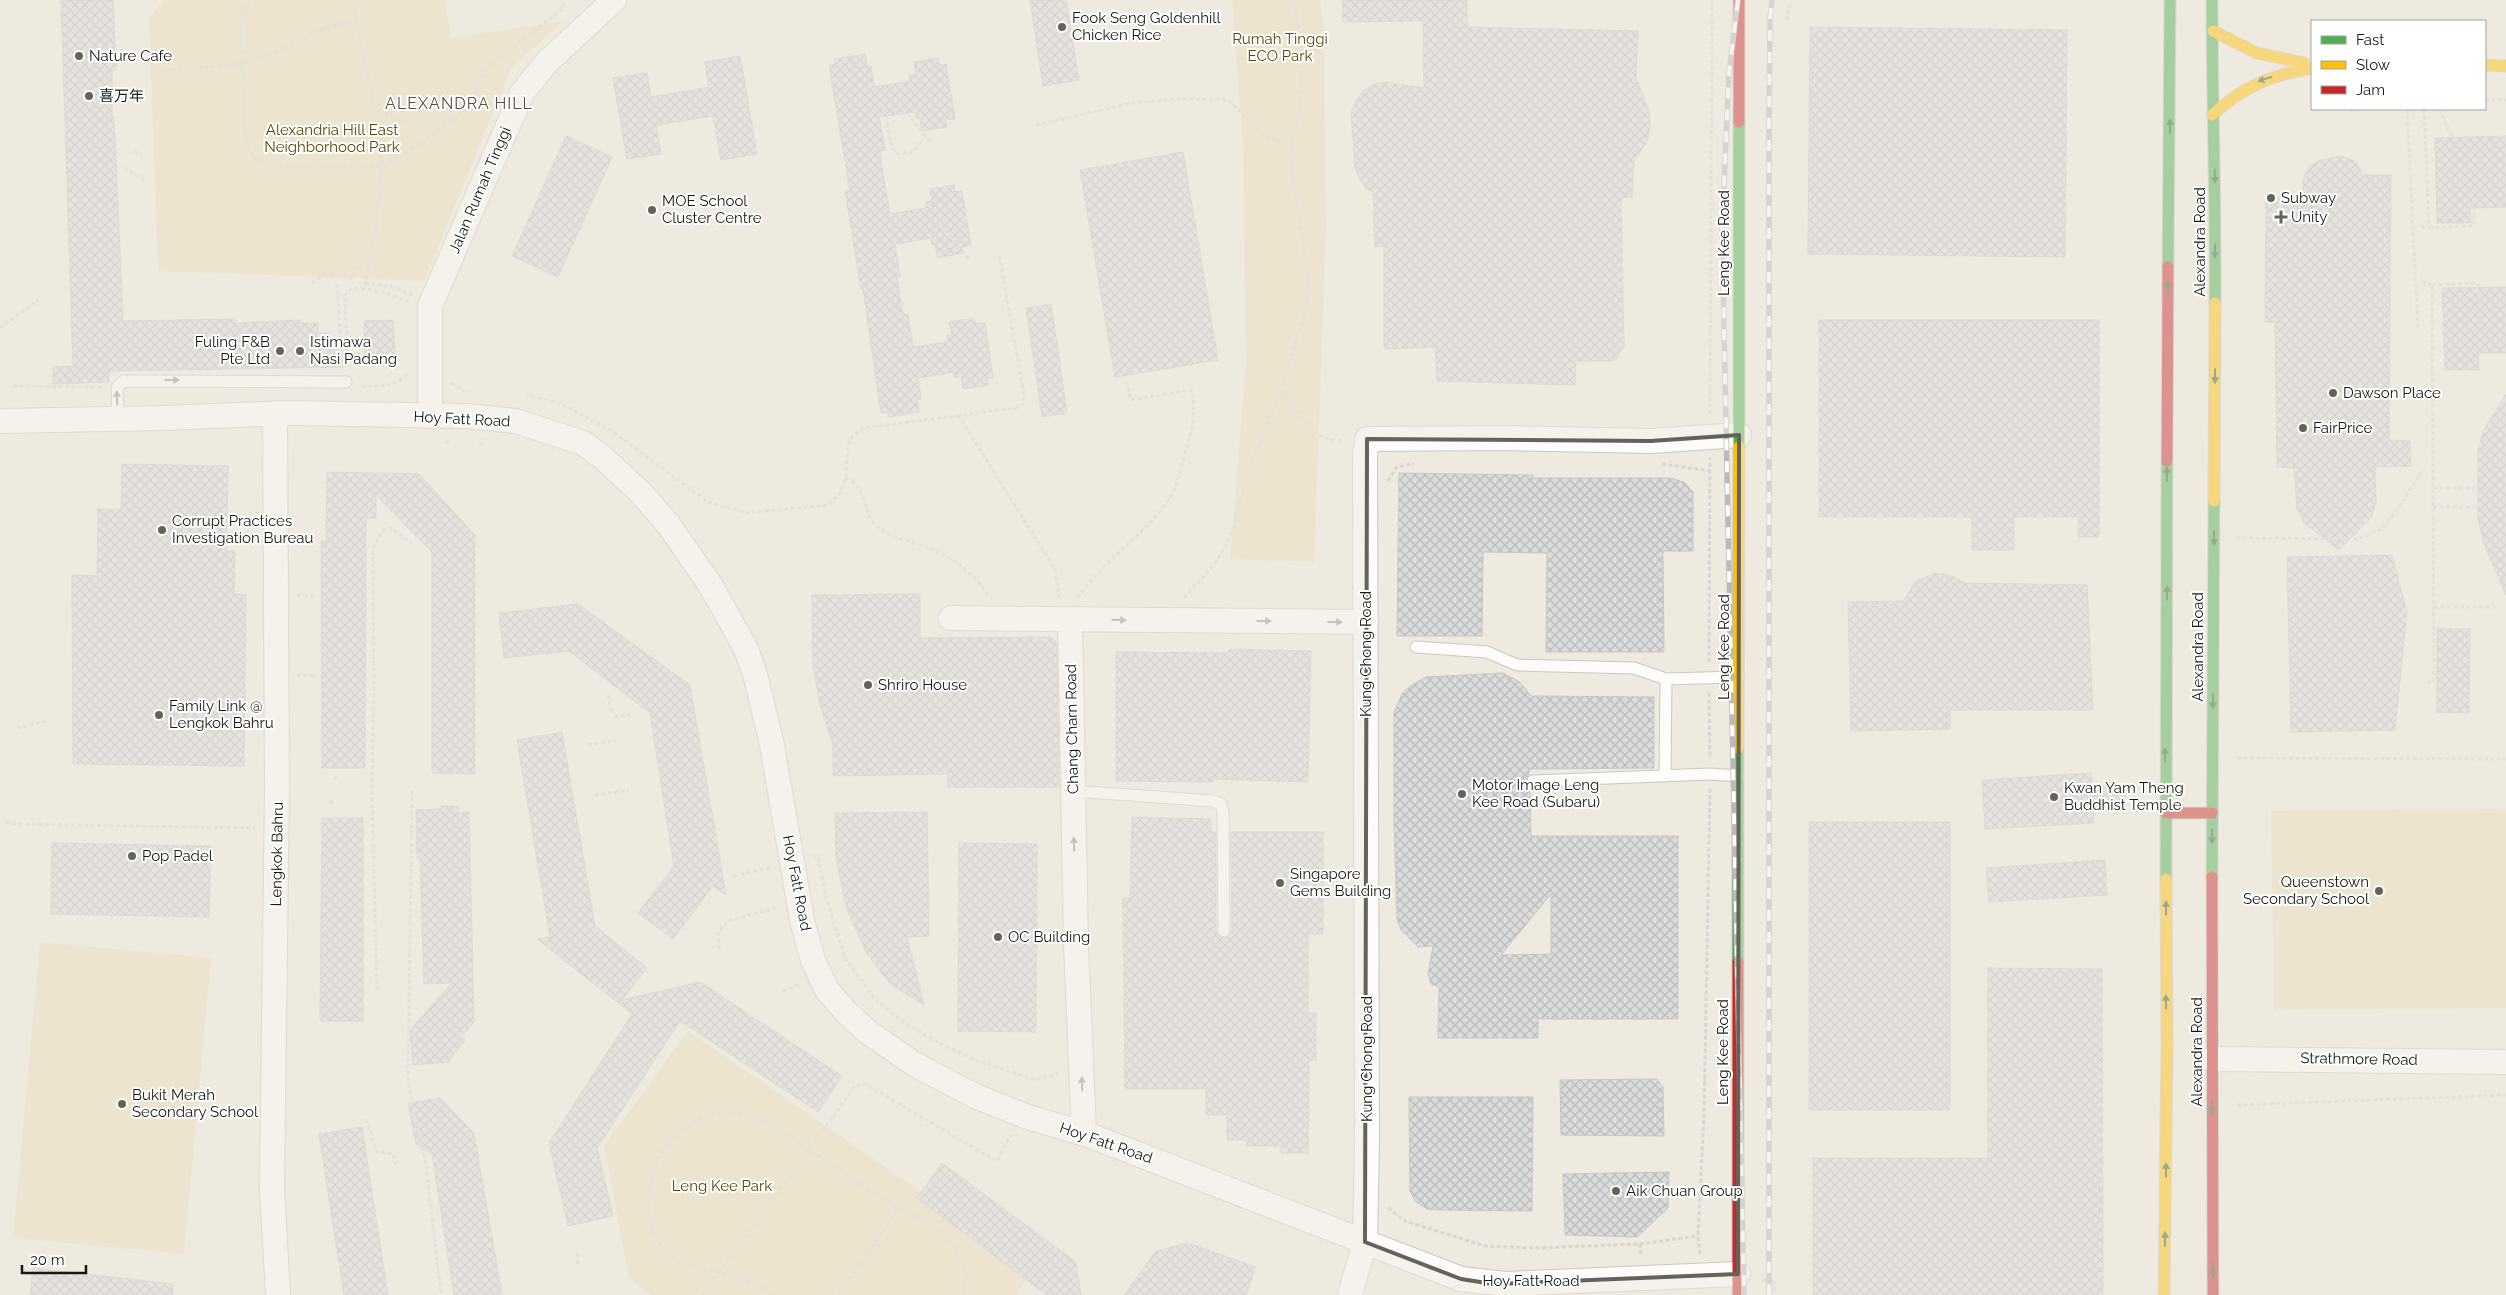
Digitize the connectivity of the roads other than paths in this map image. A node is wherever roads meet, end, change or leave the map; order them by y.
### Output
1 (614, 0) edge
2 (1739, 0) edge
3 (2170, 0) edge
4 (2212, 0) edge
5 (2213, 31) junction
6 (2486, 65) edge
7 (2311, 66) edge
8 (2311, 66) edge
9 (2506, 66) edge
10 (2212, 116) junction
11 (344, 382) road end
12 (275, 413) junction
13 (430, 416) junction
14 (118, 419) junction
15 (0, 421) edge
16 (1739, 434) junction
17 (1068, 608) junction
18 (951, 618) dead end
19 (1366, 622) junction
20 (1416, 648) dead end
21 (1739, 677) junction
22 (1666, 679) junction
23 (1665, 776) junction
24 (1738, 776) junction
25 (1534, 781) dead end
26 (1074, 791) junction
27 (2212, 812) junction
28 (2166, 813) junction
29 (1224, 931) dead end
30 (2212, 1058) junction
31 (2506, 1062) edge
32 (1084, 1133) junction
33 (1364, 1242) junction
34 (1745, 1283) edge
35 (278, 1295) edge
36 (1350, 1295) edge
37 (2164, 1295) edge
38 (2213, 1295) edge

1 - 13 street, Jalan Rumah Tinggi
2 - 16 main road, Leng Kee Road
28 -> 3 main road, Alexandra Road
4 - 5 main road, Alexandra Road
5 - 7 main road
5 - 10 main road, Alexandra Road
6 - 9 main road
8 -> 10 main road
10 -> 27 main road, Alexandra Road
14 -> 11 lane
12 - 13 street, Hoy Fatt Road
12 - 14 street, Hoy Fatt Road
12 - 35 street, Lengkok Bahru
13 - 32 street, Hoy Fatt Road
14 - 15 street, Hoy Fatt Road
16 - 19 street, Kung Chong Road
16 - 21 main road, Leng Kee Road
17 - 18 street
17 -> 19 street
17 - 26 street, Chang Charn Road
19 - 33 street, Kung Chong Road
20 - 22 lane
21 - 22 lane
21 - 24 main road, Leng Kee Road
22 - 23 lane
23 - 24 lane
23 - 25 lane
24 - 34 main road, Leng Kee Road
26 - 29 lane
32 -> 26 street, Chang Charn Road
27 - 28 main road
27 -> 30 main road, Alexandra Road
37 -> 28 main road, Alexandra Road
30 - 31 street, Strathmore Road
30 -> 38 main road, Alexandra Road
32 - 33 street, Hoy Fatt Road
33 - 34 street, Hoy Fatt Road
33 - 36 street

